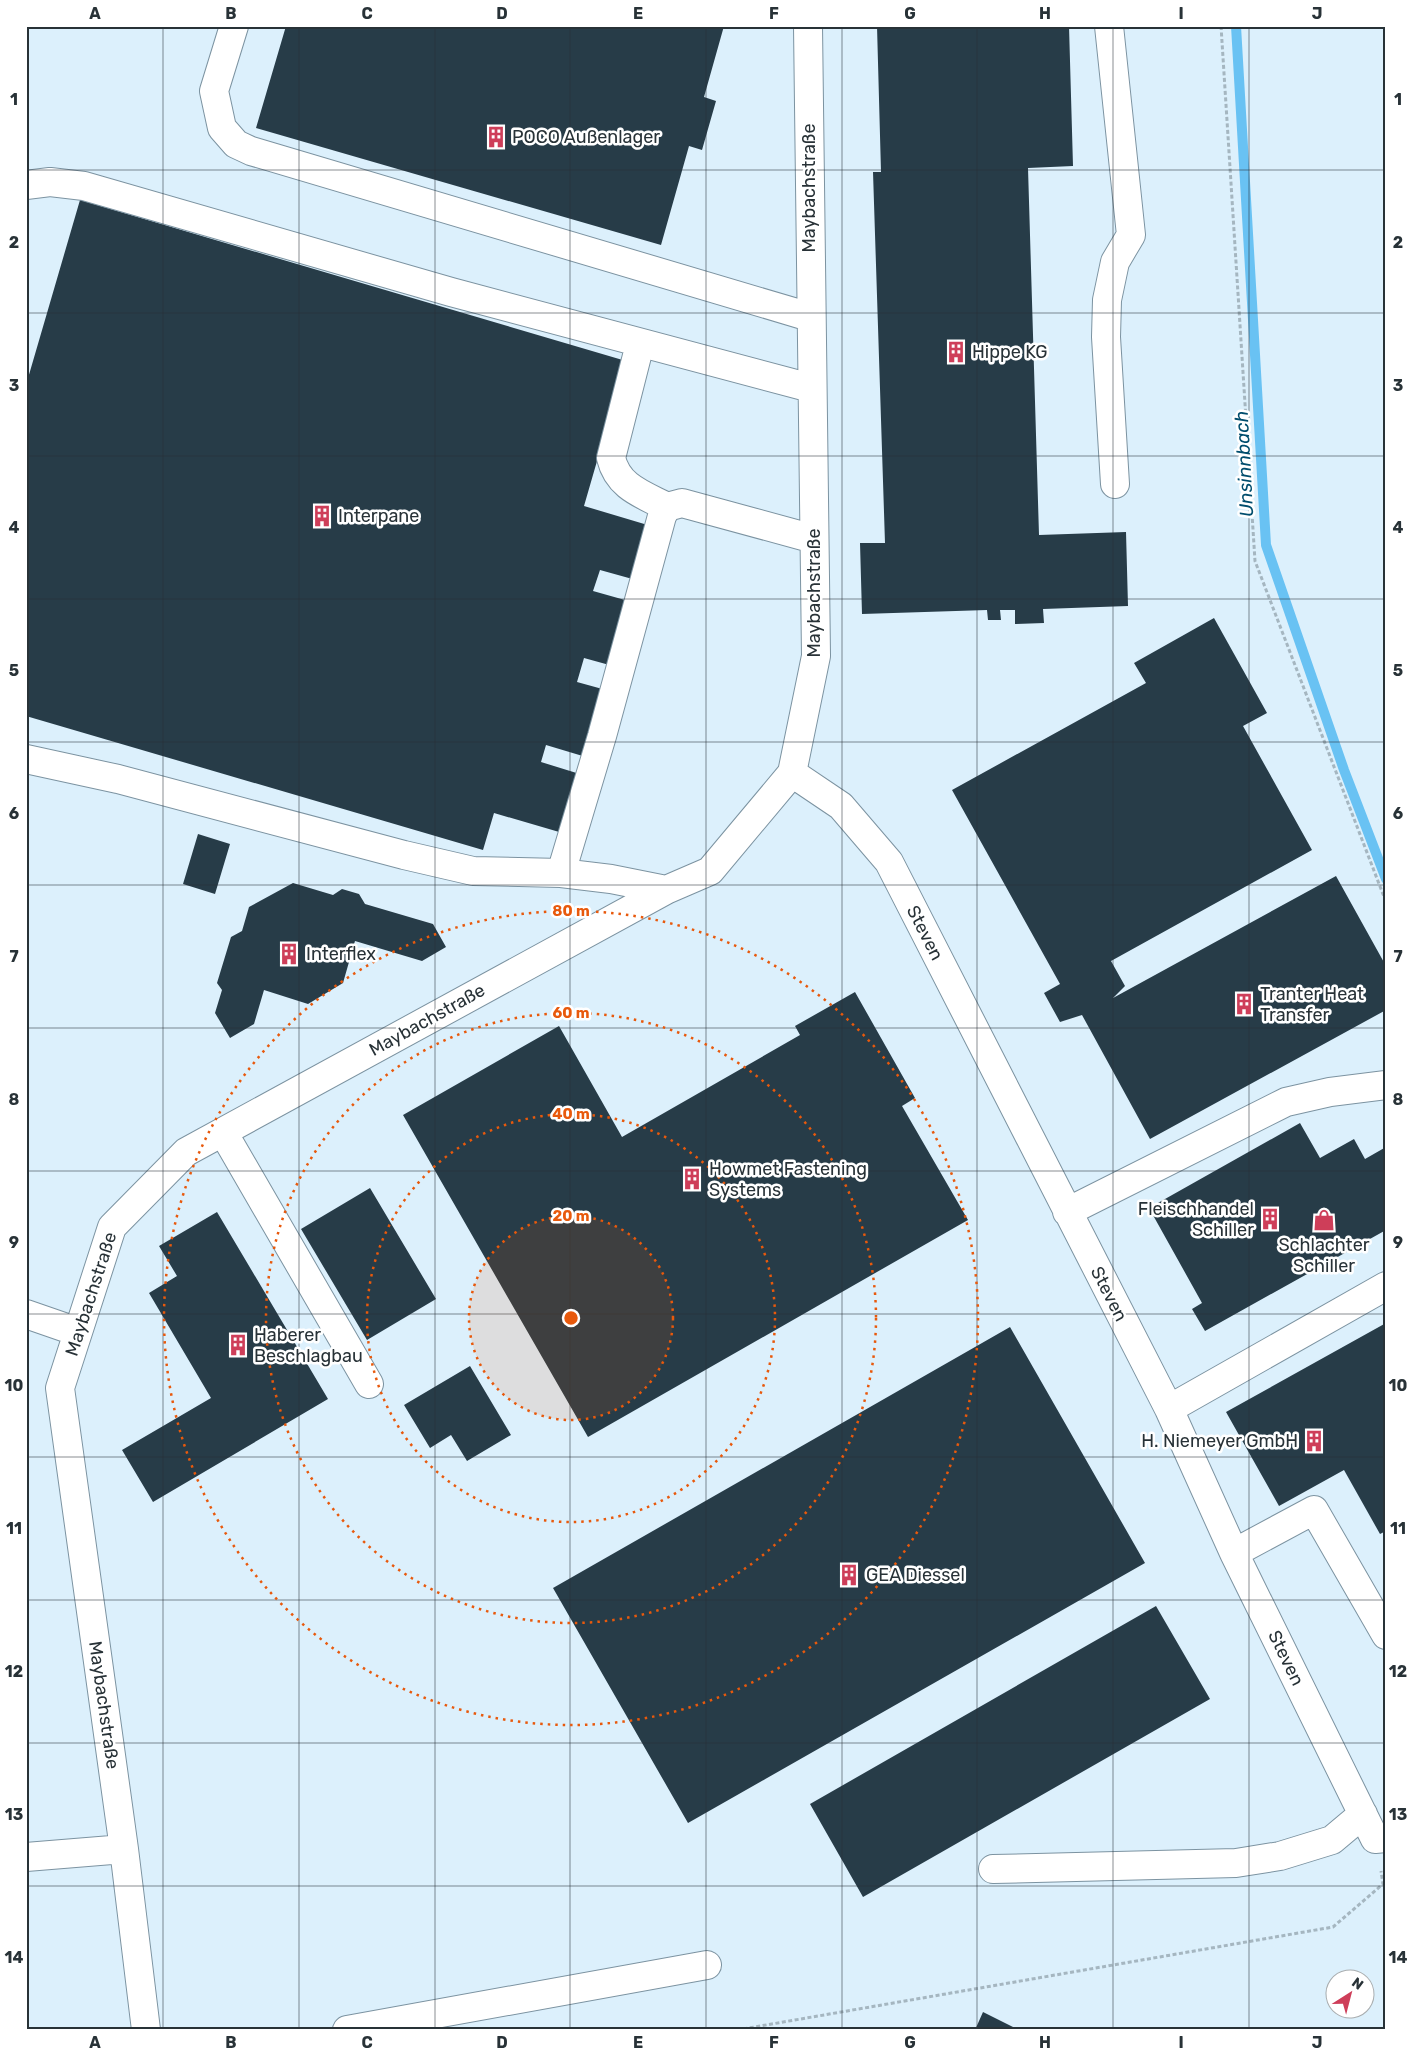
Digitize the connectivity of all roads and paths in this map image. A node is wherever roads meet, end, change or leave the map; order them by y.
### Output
1 (234, 26) edge
2 (808, 26) edge
3 (1109, 26) edge
4 (1221, 26) edge
5 (26, 185) edge
6 (810, 317) junction
7 (640, 344) junction
8 (811, 388) junction
9 (1115, 484) dead end
10 (666, 507) junction
11 (814, 539) junction
12 (26, 760) edge
13 (792, 773) junction
14 (561, 873) junction
15 (666, 890) junction
16 (1386, 902) edge
17 (1386, 1085) edge
18 (223, 1132) junction
19 (1066, 1212) junction
20 (1386, 1286) edge
21 (26, 1314) edge
22 (78, 1332) junction
23 (370, 1384) dead end
24 (1169, 1409) junction
25 (1234, 1553) junction
26 (1386, 1635) edge
27 (1363, 1814) junction
28 (1386, 1838) edge
29 (124, 1849) junction
30 (26, 1857) edge
31 (994, 1868) dead end
32 (1383, 1884) dead end
33 (707, 1965) dead end
34 (146, 2030) edge
35 (347, 2030) edge
36 (737, 2030) edge

1 - 6 street
2 - 6 street, Maybachstraße
3 - 9 street
4 - 16 path
5 - 7 street
6 - 8 street, Maybachstraße
7 - 8 street
7 - 10 street
8 - 11 street, Maybachstraße
10 - 11 street
10 - 14 street
11 - 13 street, Maybachstraße
12 - 14 street
13 - 15 street, Maybachstraße
13 - 19 street, Steven
14 - 15 street
15 - 18 street, Maybachstraße
17 - 19 street
18 - 22 street, Maybachstraße
18 - 23 street
19 - 24 street, Steven
20 - 24 street
21 - 22 street
22 - 29 street, Maybachstraße
24 - 25 street, Steven
25 - 26 street
25 - 27 street, Steven
27 - 28 street, Steven
27 - 31 street
29 - 30 street
29 - 34 street, Maybachstraße
32 - 36 path
33 - 35 street

